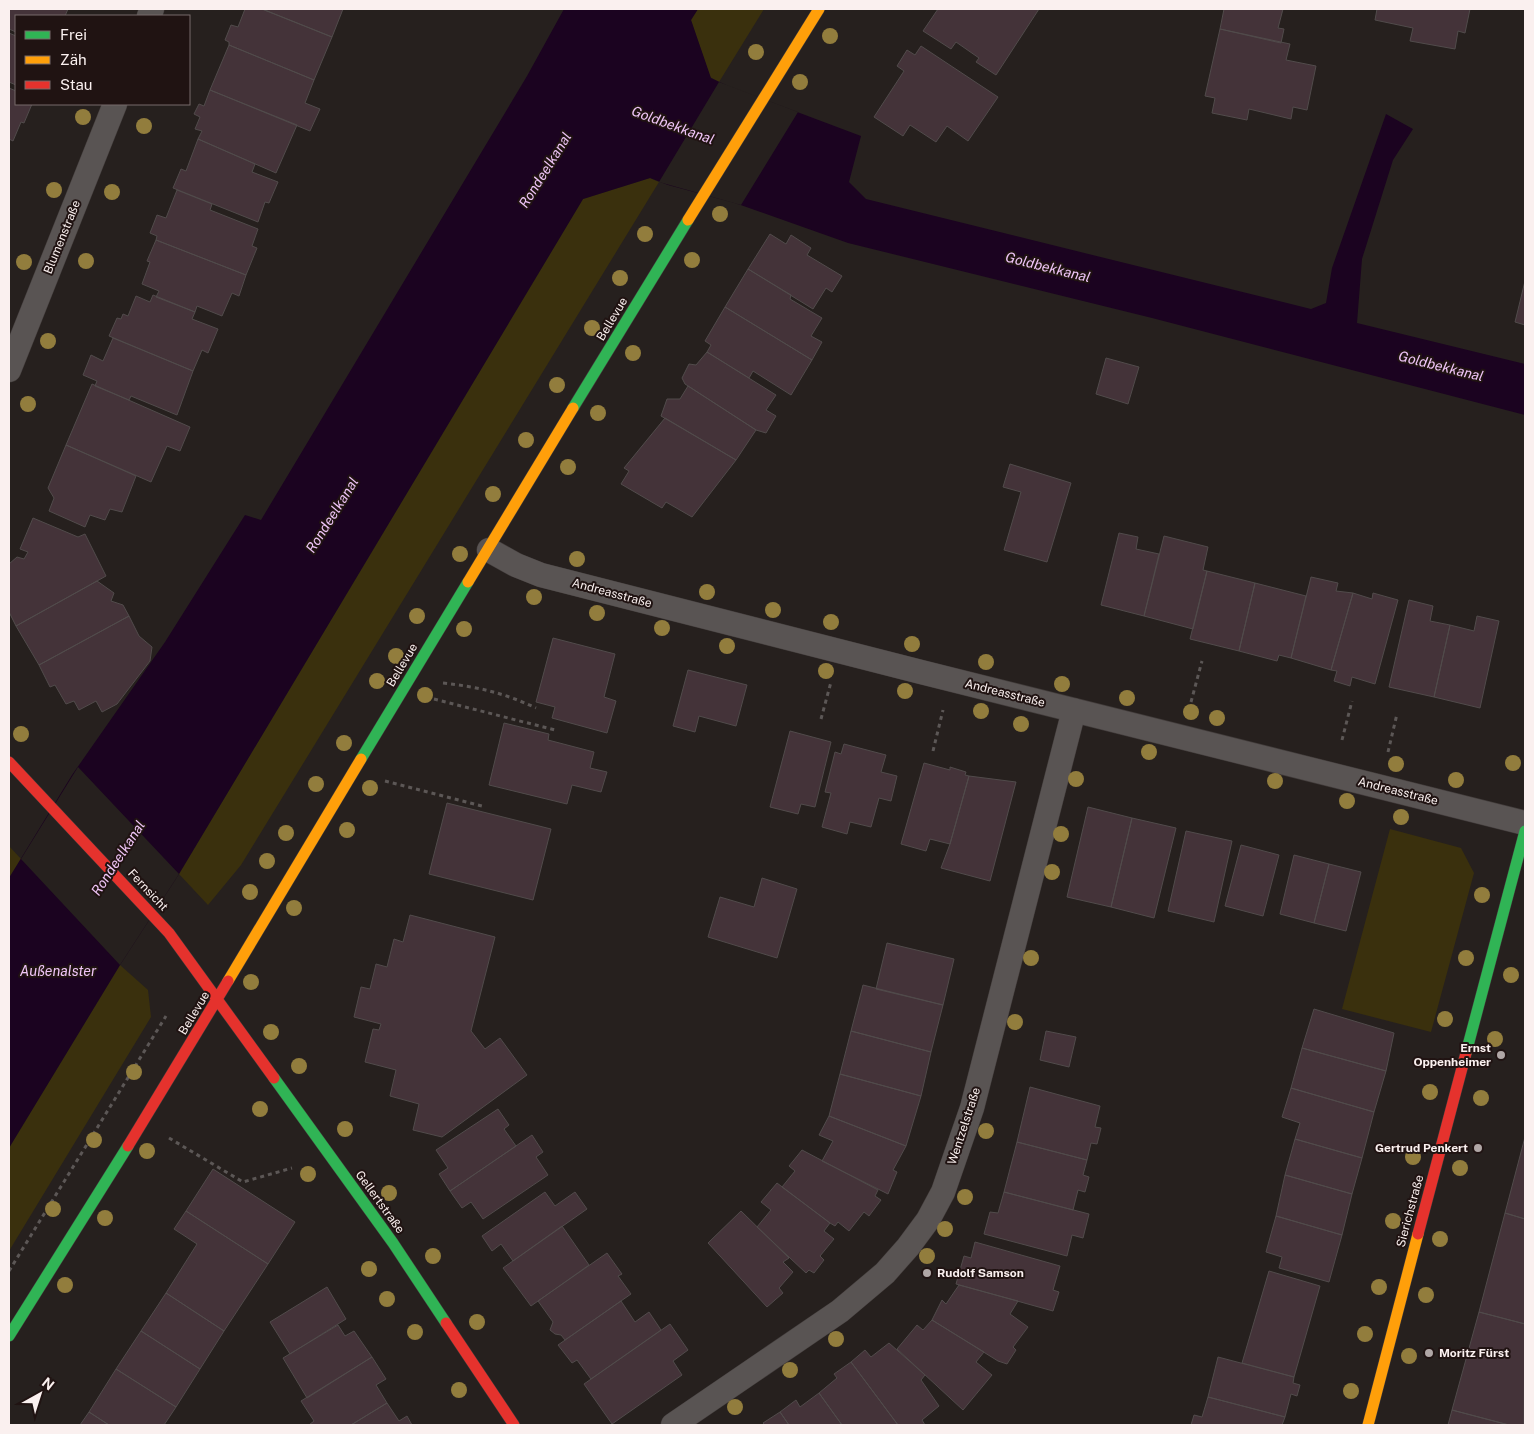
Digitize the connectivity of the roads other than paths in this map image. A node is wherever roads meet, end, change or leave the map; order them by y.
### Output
1 (819, 9) edge
2 (115, 105) edge
3 (9, 370) edge
4 (489, 550) junction
5 (1074, 710) junction
6 (9, 762) edge
7 (1525, 823) edge
8 (1525, 831) edge
9 (217, 1000) junction
10 (9, 1336) edge
11 (514, 1425) edge
12 (673, 1425) edge
13 (1368, 1425) edge

1 - 4 street, Bellevue
2 - 3 street, Blumenstraße
4 - 5 street, Andreasstraße
4 - 9 street, Bellevue
5 - 7 street, Andreasstraße
5 - 12 street, Wentzelstraße
6 - 9 street, Fernsicht
8 - 13 street, Sierichstraße
9 - 10 street, Bellevue
9 - 11 street, Gellertstraße

